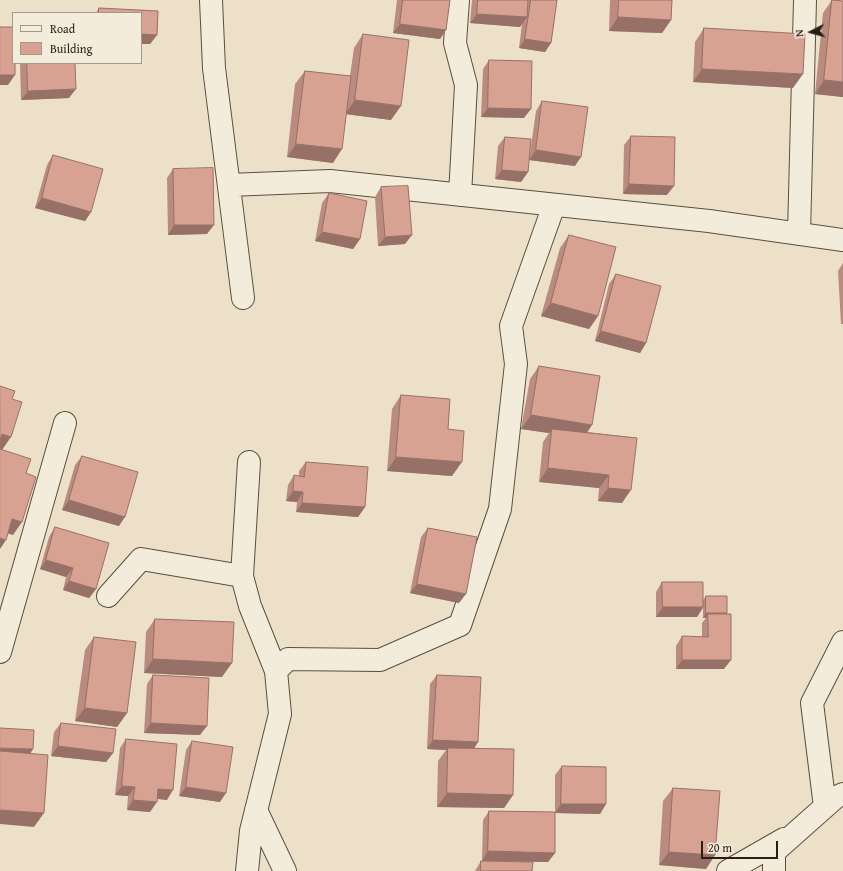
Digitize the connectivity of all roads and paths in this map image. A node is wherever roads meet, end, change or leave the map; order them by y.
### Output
1 (211, 0) edge
2 (458, 0) edge
3 (804, 0) edge
4 (229, 185) junction
5 (460, 195) junction
6 (554, 205) junction
7 (799, 234) junction
8 (843, 240) edge
9 (244, 298) dead end
10 (65, 423) dead end
11 (249, 462) dead end
12 (242, 576) junction
13 (108, 596) dead end
14 (843, 642) edge
15 (0, 652) edge
16 (276, 671) junction
17 (843, 794) edge
18 (825, 807) junction
19 (256, 810) junction
20 (800, 830) junction
21 (247, 871) edge
22 (285, 871) edge
23 (728, 871) edge
24 (774, 871) edge

1 - 4 street
2 - 5 street
3 - 7 street
4 - 5 street
4 - 9 street
5 - 6 street
6 - 7 street
6 - 16 street
7 - 8 street
10 - 15 street
11 - 12 street
12 - 13 street
12 - 16 street
14 - 18 street
16 - 19 street
17 - 18 street
18 - 20 street
19 - 21 street
19 - 22 street
20 - 23 street
20 - 24 street

